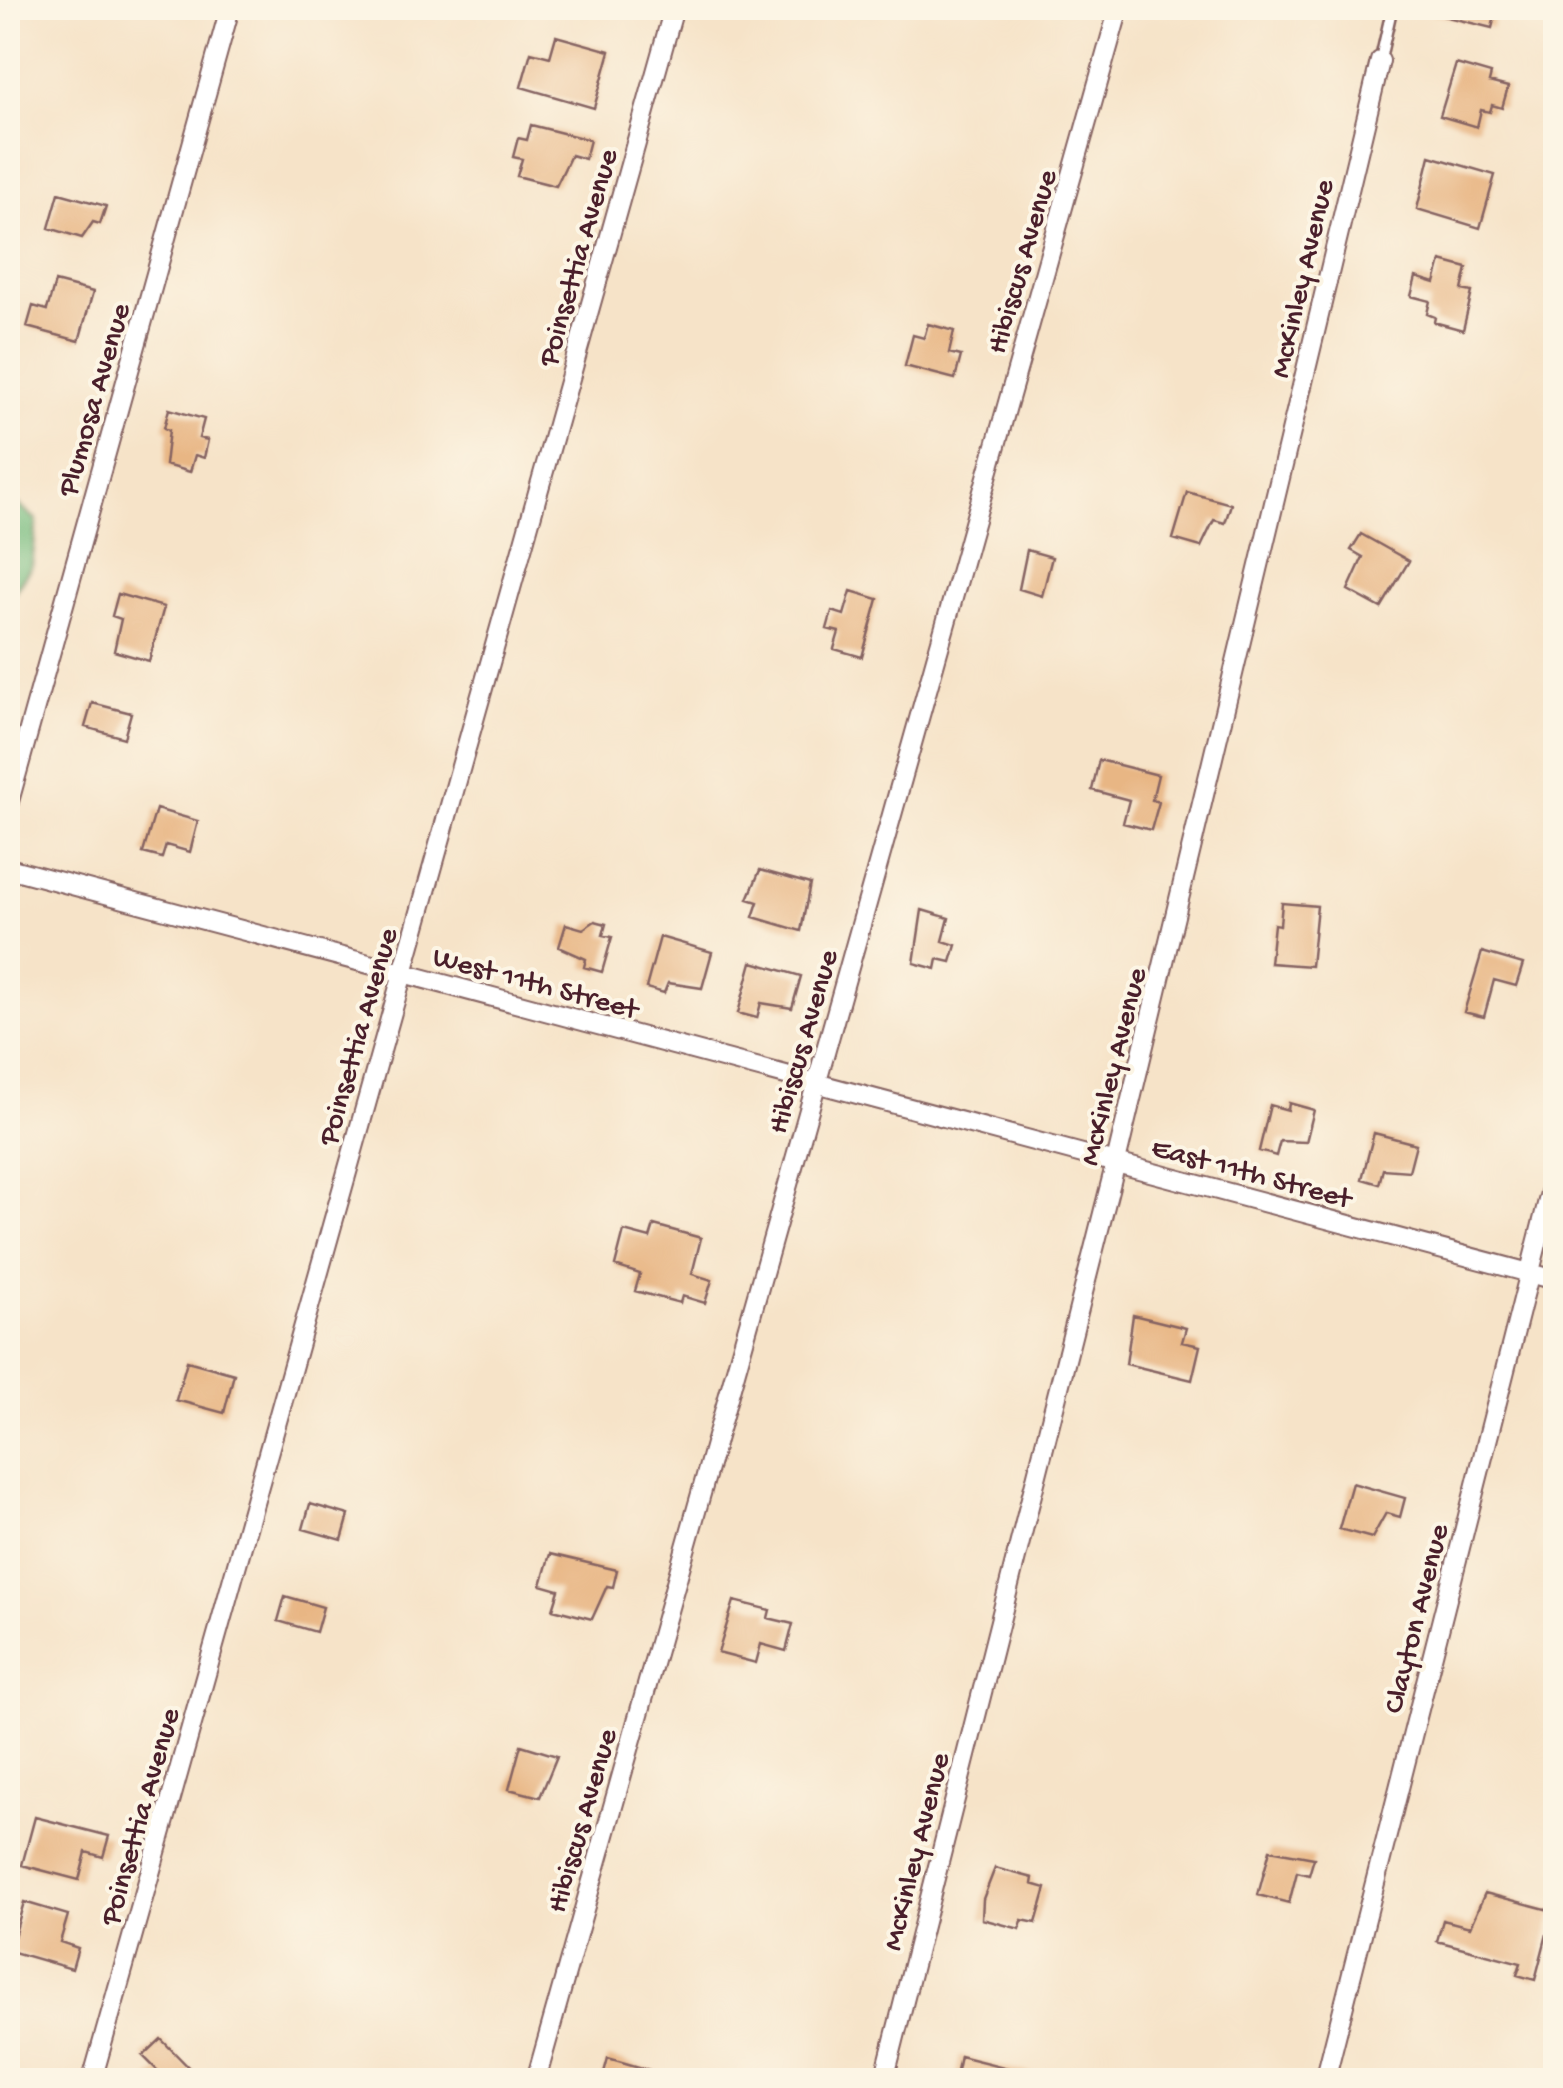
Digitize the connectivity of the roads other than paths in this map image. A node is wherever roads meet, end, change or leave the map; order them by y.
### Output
1 (230, 8) edge
2 (674, 8) edge
3 (1392, 8) edge
4 (1117, 15) dead end
5 (1380, 62) joint
6 (8, 805) edge
7 (8, 868) edge
8 (402, 973) junction
9 (818, 1084) junction
10 (1116, 1162) junction
11 (1556, 1169) edge
12 (1529, 1274) junction
13 (1556, 1280) edge
14 (92, 2080) edge
15 (536, 2080) edge
16 (884, 2080) edge
17 (1325, 2080) edge

1 - 6 street, Plumosa Avenue
2 - 8 street, Poinsettia Avenue
3 - 5 lane
4 - 9 street, Hibiscus Avenue
5 - 10 street, McKinley Avenue
7 - 8 street, West 11th Street
8 - 9 street, West 11th Street
8 - 14 street, Poinsettia Avenue
9 - 10 street, East 11th Street
9 - 15 street, Hibiscus Avenue
10 - 12 street, East 11th Street
10 - 16 street, McKinley Avenue
11 - 12 street, Clayton Avenue
12 - 13 street, East 11th Street
12 - 17 street, Clayton Avenue

